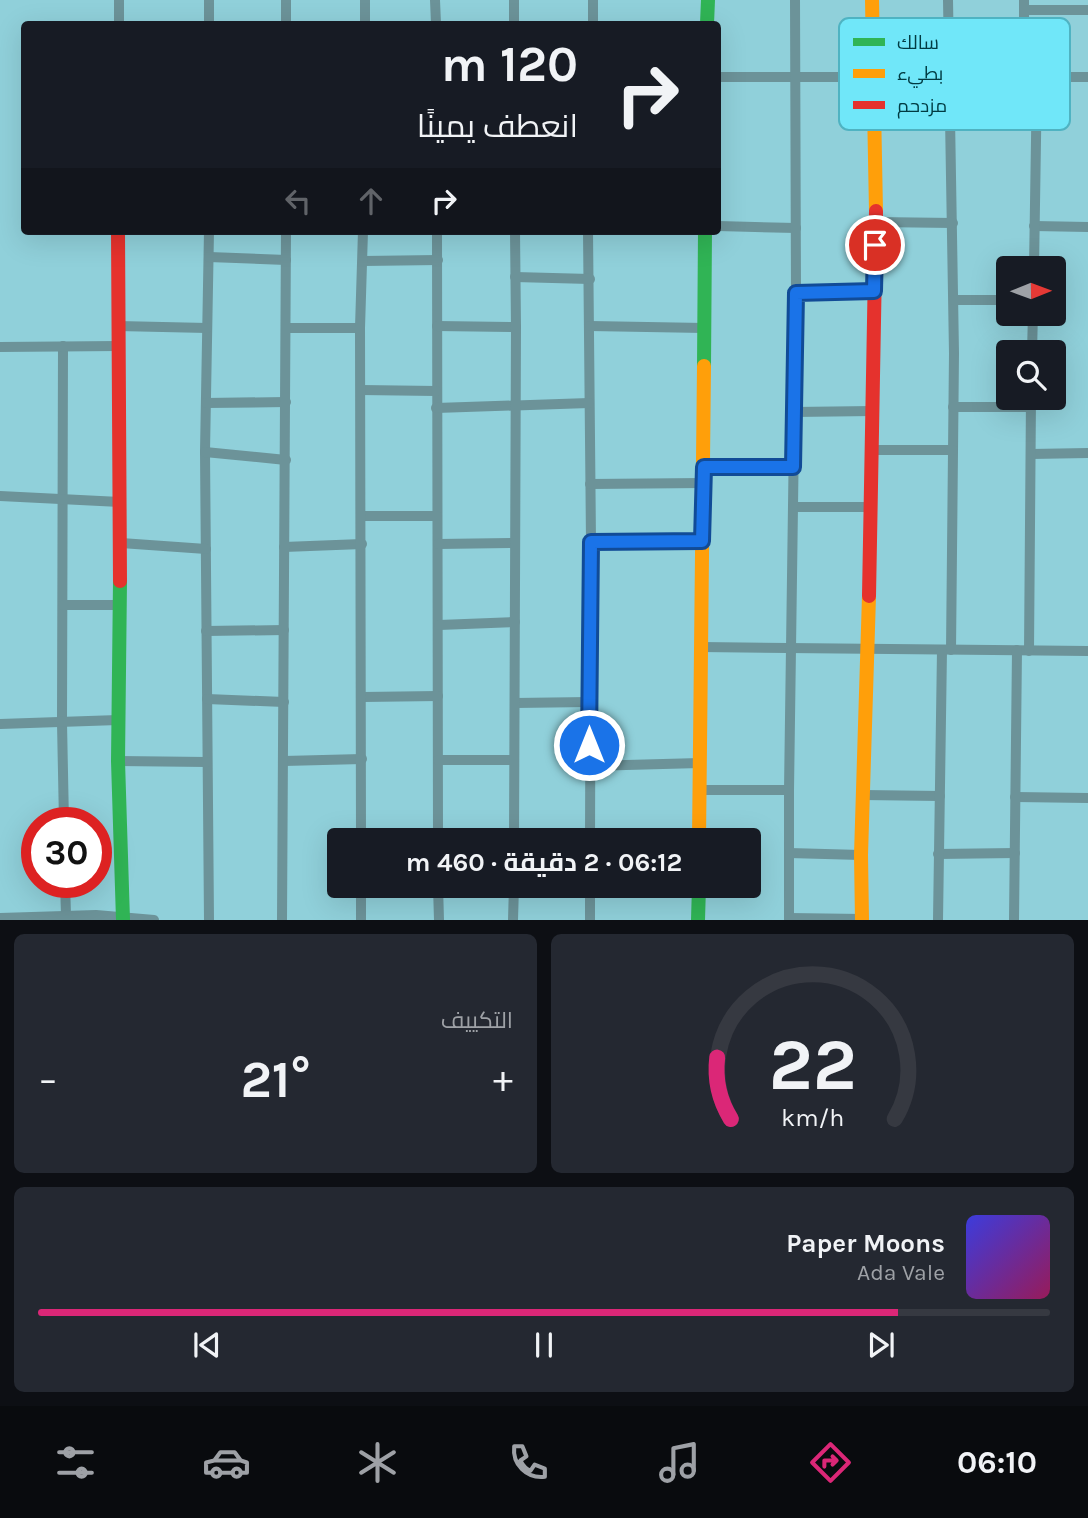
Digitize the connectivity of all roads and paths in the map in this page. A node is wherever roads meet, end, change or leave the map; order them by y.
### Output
1 (119, 0) edge
2 (209, 0) edge
3 (286, 0) edge
4 (365, 0) edge
5 (435, 0) edge
6 (514, 0) edge
7 (593, 0) edge
8 (708, 0) edge
9 (795, 0) edge
10 (872, 0) edge
11 (948, 0) edge
12 (1024, 5) edge
13 (1088, 10) edge
14 (872, 18) edge
15 (948, 18) edge
16 (119, 21) edge
17 (209, 21) edge
18 (286, 21) edge
19 (365, 21) edge
20 (436, 21) edge
21 (514, 21) edge
22 (593, 21) edge
23 (707, 21) edge
24 (839, 76) edge
25 (721, 77) edge
26 (795, 77) junction
27 (1070, 77) edge
28 (1088, 77) edge
29 (874, 130) edge
30 (950, 130) edge
31 (1036, 130) edge
32 (876, 222) junction
33 (953, 223) junction
34 (721, 226) edge
35 (1034, 226) junction
36 (1088, 227) edge
37 (796, 228) junction
38 (118, 235) edge
39 (209, 235) edge
40 (286, 235) edge
41 (363, 235) edge
42 (437, 235) edge
43 (514, 235) edge
44 (589, 235) edge
45 (705, 235) edge
46 (1034, 256) edge
47 (209, 257) junction
48 (286, 260) junction
49 (438, 260) junction
50 (363, 261) junction
51 (515, 277) junction
52 (590, 279) junction
53 (874, 291) junction
54 (796, 293) junction
55 (954, 300) junction
56 (996, 300) edge
57 (118, 326) junction
58 (437, 326) junction
59 (590, 326) junction
60 (516, 327) junction
61 (208, 328) junction
62 (287, 328) junction
63 (360, 328) junction
64 (704, 328) junction
65 (0, 346) edge
66 (64, 346) junction
67 (118, 346) junction
68 (360, 390) junction
69 (436, 391) junction
70 (286, 402) junction
71 (206, 403) junction
72 (589, 403) junction
73 (996, 404) edge
74 (516, 405) junction
75 (953, 407) junction
76 (436, 408) junction
77 (1030, 410) edge
78 (873, 411) junction
79 (794, 412) junction
80 (873, 450) junction
81 (953, 450) junction
82 (205, 452) junction
83 (1088, 453) edge
84 (1031, 454) junction
85 (286, 460) junction
86 (704, 467) junction
87 (793, 467) junction
88 (703, 483) junction
89 (590, 484) junction
90 (0, 496) edge
91 (64, 500) junction
92 (120, 502) junction
93 (793, 507) junction
94 (870, 507) junction
95 (361, 516) junction
96 (437, 516) junction
97 (702, 541) junction
98 (591, 542) junction
99 (121, 543) junction
100 (514, 543) junction
101 (362, 544) junction
102 (438, 544) junction
103 (284, 547) junction
104 (206, 549) junction
105 (63, 605) junction
106 (119, 605) junction
107 (515, 622) junction
108 (439, 625) junction
109 (284, 630) junction
110 (206, 631) junction
111 (701, 647) junction
112 (792, 650) junction
113 (868, 650) junction
114 (947, 650) junction
115 (1017, 650) junction
116 (1029, 651) junction
117 (1088, 651) edge
118 (438, 696) junction
119 (363, 697) junction
120 (207, 699) junction
121 (284, 702) junction
122 (589, 702) junction
123 (515, 703) junction
124 (118, 720) junction
125 (62, 723) junction
126 (0, 724) edge
127 (362, 759) junction
128 (438, 760) junction
129 (514, 760) junction
130 (118, 761) junction
131 (284, 761) junction
132 (207, 762) junction
133 (700, 763) junction
134 (589, 766) junction
135 (700, 790) junction
136 (789, 790) junction
137 (863, 795) junction
138 (940, 796) junction
139 (1015, 797) junction
140 (1088, 798) edge
141 (64, 807) edge
142 (361, 828) edge
143 (438, 828) edge
144 (514, 828) edge
145 (590, 828) edge
146 (699, 828) edge
147 (789, 853) junction
148 (1015, 853) junction
149 (938, 854) junction
150 (861, 855) junction
151 (65, 898) edge
152 (361, 898) edge
153 (439, 898) edge
154 (513, 898) edge
155 (590, 898) edge
156 (699, 898) edge
157 (66, 915) junction
158 (0, 918) edge
159 (123, 918) edge
160 (154, 919) edge
161 (209, 919) edge
162 (282, 919) edge
163 (361, 919) edge
164 (439, 919) edge
165 (513, 919) edge
166 (590, 919) edge
167 (698, 919) edge
168 (789, 919) edge
169 (862, 919) edge
170 (938, 919) edge
171 (1014, 919) edge

1 - 16 street
2 - 17 street
3 - 18 street
4 - 19 street
5 - 20 street
6 - 21 street
7 - 22 street
8 - 23 street
9 - 26 street
10 - 14 street
11 - 15 street
12 - 13 street
24 - 26 street
25 - 26 street
26 - 37 street
27 - 28 street
29 - 32 street
30 - 33 street
31 - 35 street
32 - 33 street
32 - 53 street
33 - 55 street
34 - 37 street
35 - 36 street
35 - 46 street
37 - 54 street
38 - 57 street
39 - 47 street
40 - 48 street
41 - 50 street
42 - 49 street
43 - 51 street
44 - 52 street
45 - 64 street
47 - 48 street
47 - 61 street
48 - 62 street
49 - 50 street
49 - 58 street
50 - 63 street
51 - 52 street
51 - 60 street
52 - 59 street
53 - 54 street
53 - 78 street
54 - 79 street
55 - 56 street
55 - 75 street
57 - 61 street
57 - 67 street
58 - 60 street
58 - 69 street
59 - 64 street
59 - 72 street
60 - 74 street
61 - 71 street
62 - 63 street
62 - 70 street
63 - 68 street
64 - 86 street
65 - 66 street
66 - 67 street
66 - 91 street
67 - 92 street
68 - 69 street
68 - 95 street
69 - 76 street
70 - 71 street
70 - 85 street
71 - 82 street
72 - 74 street
72 - 89 street
73 - 75 street
74 - 76 street
74 - 100 street
75 - 81 street
76 - 96 street
77 - 84 street
78 - 79 street
78 - 80 street
79 - 87 street
80 - 81 street
80 - 94 street
81 - 114 street
82 - 85 street
82 - 104 street
83 - 84 street
84 - 116 street
85 - 103 street
86 - 87 street
86 - 88 street
87 - 93 street
88 - 89 street
88 - 97 street
89 - 98 street
90 - 91 street
91 - 92 street
91 - 105 street
92 - 99 street
93 - 94 street
93 - 112 street
94 - 113 street
95 - 96 street
95 - 101 street
96 - 102 street
97 - 98 street
97 - 111 street
98 - 122 street
99 - 104 street
99 - 106 street
100 - 102 street
100 - 107 street
101 - 103 street
101 - 119 street
102 - 108 street
103 - 109 street
104 - 110 street
105 - 106 street
105 - 125 street
106 - 124 street
107 - 108 street
107 - 123 street
108 - 118 street
109 - 110 street
109 - 121 street
110 - 120 street
111 - 112 street
111 - 133 street
112 - 113 street
112 - 136 street
113 - 114 street
113 - 137 street
114 - 115 street
114 - 138 street
115 - 116 street
115 - 139 street
116 - 117 street
118 - 119 street
118 - 128 street
119 - 127 street
120 - 121 street
120 - 132 street
121 - 131 street
122 - 123 street
122 - 134 street
123 - 129 street
124 - 125 street
124 - 130 street
125 - 126 street
125 - 141 street
127 - 131 street
127 - 142 street
128 - 129 street
128 - 143 street
129 - 144 street
130 - 132 street
130 - 159 street
131 - 162 street
132 - 161 street
133 - 134 street
133 - 135 street
134 - 145 street
135 - 136 street
135 - 146 street
136 - 147 street
137 - 138 street
137 - 150 street
138 - 149 street
139 - 140 street
139 - 148 street
147 - 150 street
147 - 168 street
148 - 149 street
148 - 171 street
149 - 170 street
150 - 169 street
151 - 157 street
152 - 163 street
153 - 164 street
154 - 165 street
155 - 166 street
156 - 167 street
157 - 158 street
157 - 159 street
159 - 160 street
168 - 169 street

